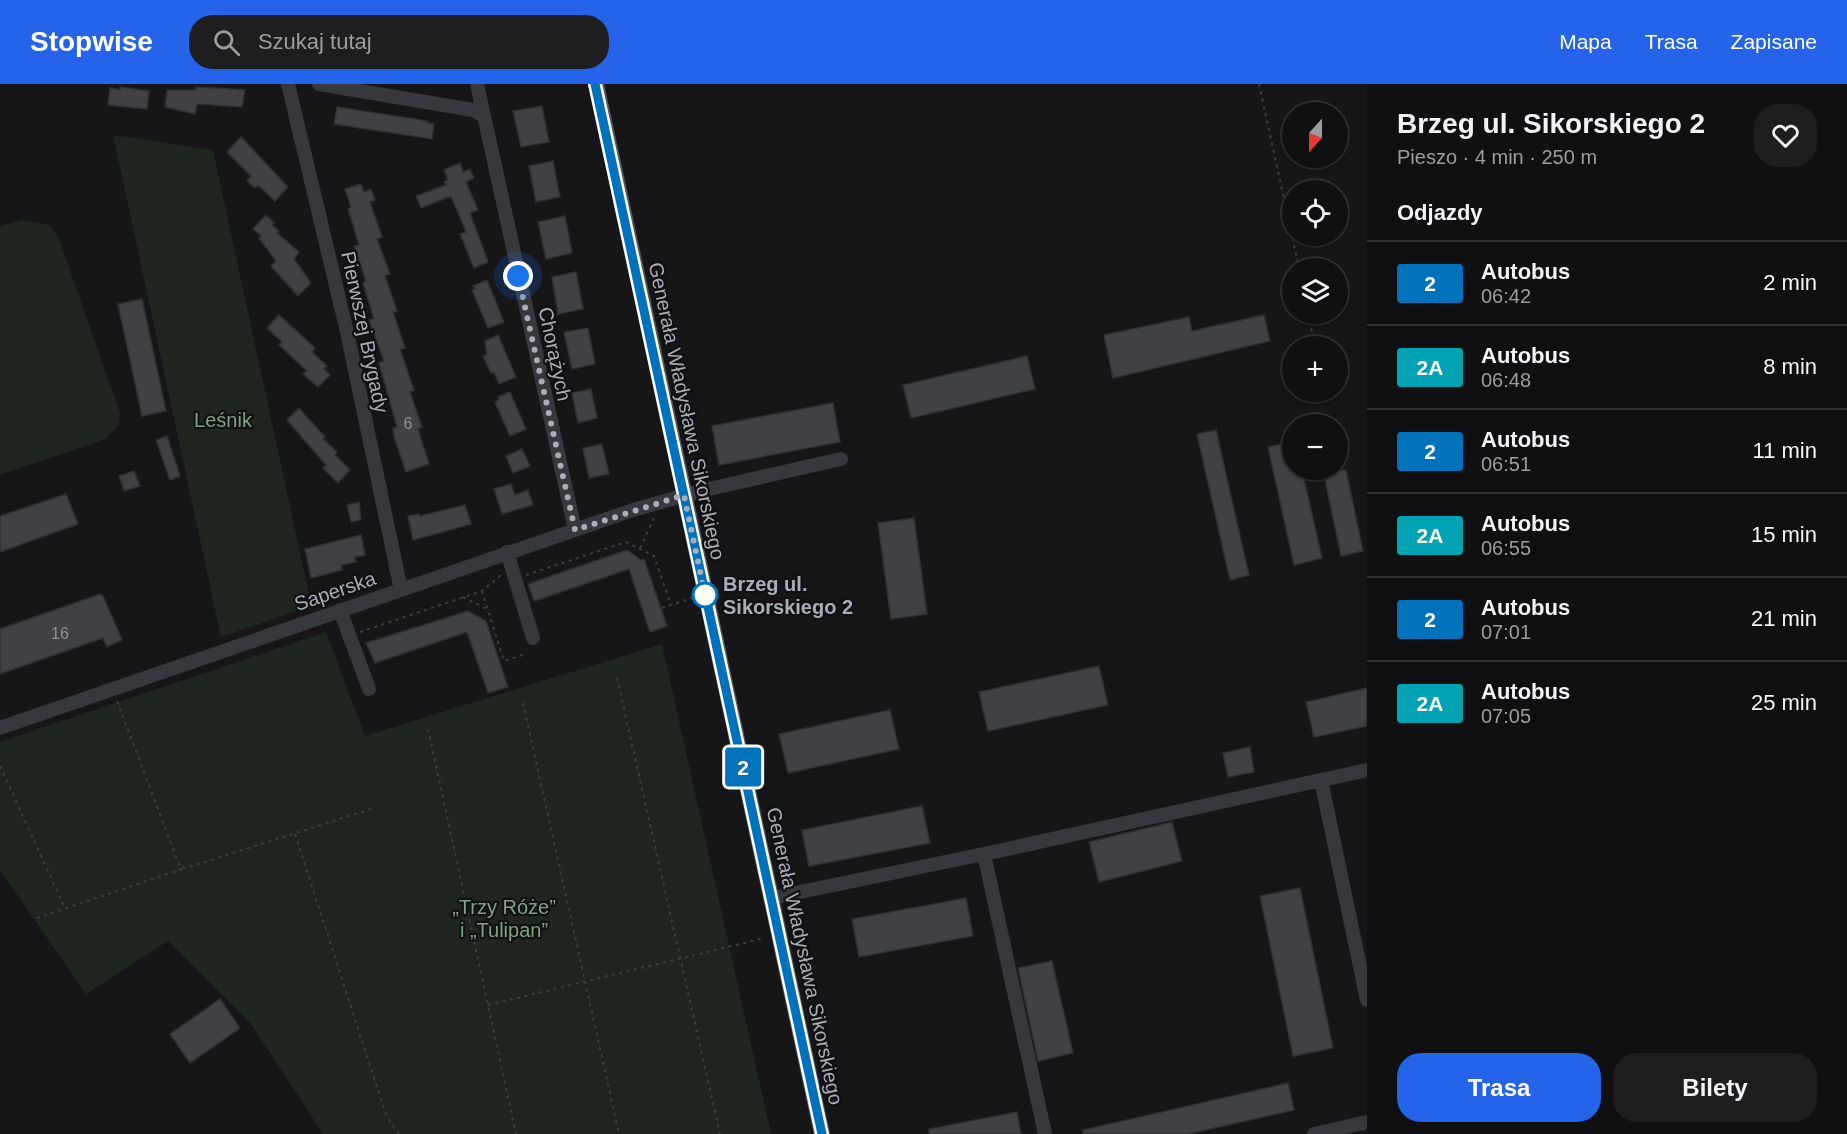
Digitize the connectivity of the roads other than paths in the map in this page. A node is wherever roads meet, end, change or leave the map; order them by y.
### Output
1 (288, 84) edge
2 (319, 84) edge
3 (477, 84) edge
4 (596, 84) edge
5 (484, 116) junction
6 (841, 459) dead end
7 (684, 495) junction
8 (575, 530) junction
9 (507, 552) junction
10 (401, 590) junction
11 (340, 610) junction
12 (533, 638) dead end
13 (369, 689) dead end
14 (0, 728) edge
15 (1367, 770) edge
16 (1321, 780) junction
17 (984, 854) junction
18 (771, 898) junction
19 (1367, 1000) edge
20 (1367, 1122) edge
21 (822, 1134) edge
22 (1045, 1134) edge
23 (1314, 1134) edge

1 - 10 street, Pierwszej Brygady
2 - 5 street
3 - 5 street, Chorążych
4 - 7 main road, Generała Władysława Sikorskiego
5 - 8 street, Chorążych
6 - 7 street, Saperska
7 - 8 street, Saperska
7 - 18 main road, Generała Władysława Sikorskiego
8 - 9 street, Saperska
9 - 10 street, Saperska
9 - 12 street
10 - 11 street, Saperska
11 - 13 street
11 - 14 street, Saperska
15 - 16 street
16 - 17 street
16 - 19 street
17 - 18 street
17 - 22 street
18 - 21 main road, Generała Władysława Sikorskiego
20 - 23 street

